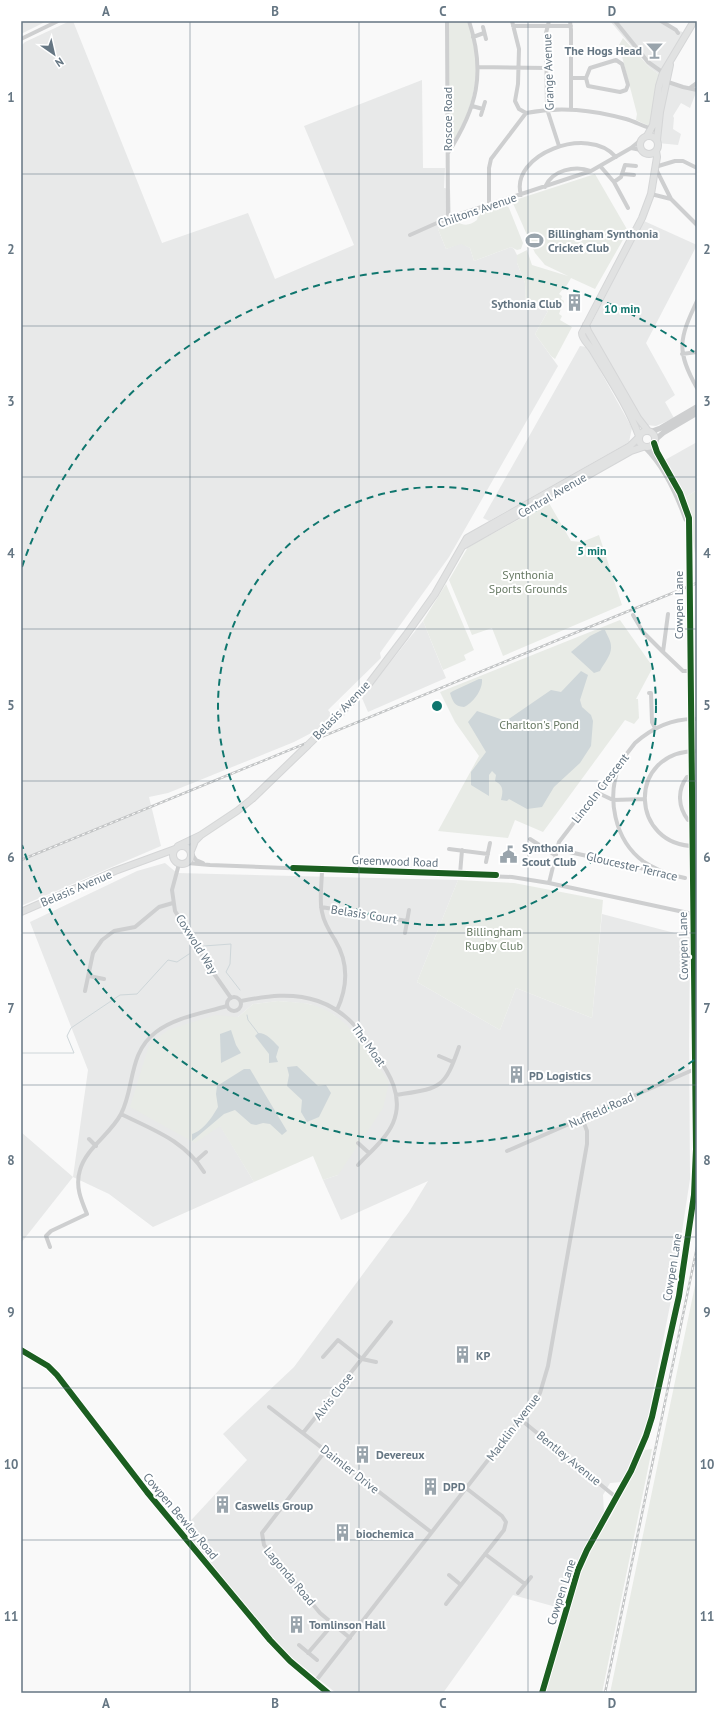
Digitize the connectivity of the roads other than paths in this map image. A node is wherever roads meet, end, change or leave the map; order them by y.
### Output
1 (58, 21) edge
2 (447, 21) edge
3 (469, 21) edge
4 (512, 21) edge
5 (549, 21) edge
6 (615, 21) edge
7 (661, 21) edge
8 (694, 21) edge
9 (570, 23) edge
10 (513, 26) junction
11 (547, 26) junction
12 (483, 27) dead end
13 (484, 32) junction
14 (678, 33) dead end
15 (473, 37) junction
16 (21, 39) edge
17 (486, 39) dead end
18 (478, 67) junction
19 (518, 68) junction
20 (546, 68) junction
21 (665, 77) junction
22 (571, 78) junction
23 (586, 78) junction
24 (697, 83) edge
25 (690, 88) junction
26 (697, 90) edge
27 (485, 102) dead end
28 (472, 106) junction
29 (483, 109) junction
30 (547, 109) junction
31 (571, 109) junction
32 (526, 113) junction
33 (481, 115) dead end
34 (655, 129) junction
35 (644, 138) junction
36 (657, 140) junction
37 (559, 146) junction
38 (631, 148) junction
39 (641, 150) junction
40 (656, 151) junction
41 (447, 153) junction
42 (647, 154) junction
43 (616, 157) junction
44 (636, 166) dead end
45 (655, 166) junction
46 (601, 167) junction
47 (697, 168) edge
48 (591, 171) junction
49 (623, 174) junction
50 (634, 175) dead end
51 (614, 182) junction
52 (545, 187) junction
53 (651, 194) junction
54 (521, 195) junction
55 (629, 197) dead end
56 (671, 199) junction
57 (623, 200) junction
58 (489, 204) junction
59 (628, 208) dead end
60 (448, 218) junction
61 (697, 225) edge
62 (410, 235) dead end
63 (697, 301) edge
64 (586, 325) junction
65 (697, 352) edge
66 (682, 354) junction
67 (697, 388) edge
68 (697, 408) edge
69 (697, 413) edge
70 (649, 432) junction
71 (639, 437) junction
72 (654, 441) junction
73 (644, 447) junction
74 (673, 485) junction
75 (519, 512) junction
76 (467, 538) joint
77 (462, 546) junction
78 (668, 614) dead end
79 (633, 616) dead end
80 (663, 652) junction
81 (690, 672) junction
82 (648, 693) dead end
83 (690, 719) junction
84 (697, 719) edge
85 (655, 728) junction
86 (694, 751) edge
87 (623, 758) junction
88 (691, 776) junction
89 (697, 779) edge
90 (596, 792) junction
91 (645, 799) junction
92 (613, 800) junction
93 (694, 819) edge
94 (201, 834) junction
95 (529, 839) dead end
96 (490, 843) dead end
97 (695, 846) edge
98 (177, 847) junction
99 (449, 848) dead end
100 (556, 849) junction
101 (462, 850) junction
102 (191, 852) junction
103 (488, 854) junction
104 (555, 854) junction
105 (153, 857) junction
106 (643, 861) junction
107 (177, 862) junction
108 (486, 862) dead end
109 (188, 863) junction
110 (205, 865) junction
111 (640, 868) junction
112 (322, 869) junction
113 (663, 872) junction
114 (460, 874) junction
115 (695, 875) edge
116 (685, 878) dead end
117 (549, 882) junction
118 (173, 903) junction
119 (321, 907) junction
120 (409, 910) dead end
121 (21, 912) edge
122 (694, 918) edge
123 (407, 921) junction
124 (405, 933) dead end
125 (89, 976) junction
126 (104, 979) dead end
127 (85, 991) dead end
128 (231, 998) junction
129 (241, 1001) junction
130 (227, 1006) junction
131 (337, 1010) junction
132 (459, 1047) dead end
133 (439, 1056) dead end
134 (453, 1062) junction
135 (695, 1069) junction
136 (396, 1095) junction
137 (121, 1114) junction
138 (582, 1118) junction
139 (90, 1139) dead end
140 (358, 1142) dead end
141 (96, 1146) junction
142 (507, 1151) dead end
143 (206, 1152) dead end
144 (369, 1153) junction
145 (197, 1160) junction
146 (358, 1165) dead end
147 (204, 1172) dead end
148 (50, 1247) dead end
149 (390, 1322) dead end
150 (21, 1350) edge
151 (323, 1357) dead end
152 (362, 1359) junction
153 (376, 1362) dead end
154 (269, 1407) dead end
155 (520, 1419) junction
156 (303, 1433) junction
157 (326, 1450) junction
158 (466, 1488) junction
159 (617, 1498) junction
160 (432, 1532) junction
161 (485, 1554) junction
162 (449, 1575) dead end
163 (531, 1577) dead end
164 (525, 1584) junction
165 (461, 1585) junction
166 (518, 1593) dead end
167 (446, 1604) dead end
168 (333, 1624) junction
169 (350, 1638) junction
170 (299, 1645) dead end
171 (308, 1653) junction
172 (317, 1660) dead end
173 (315, 1682) junction
174 (328, 1693) edge
175 (542, 1693) edge

1 - 16 street
2 - 41 street, Roscoe Road
3 - 15 street
4 - 10 street
5 - 11 street, Grange Avenue
6 - 21 street
7 - 14 street
8 - 21 main road
9 - 11 street
9 - 22 street
10 - 11 street
10 - 19 street
11 - 20 street, Grange Avenue
12 - 13 street
13 - 15 street
13 - 17 street
15 - 18 street
18 - 19 street
18 - 28 street
19 - 20 street
19 - 32 street
20 - 30 street, Grange Avenue
21 - 25 street
21 - 34 main road
22 - 23 street
22 - 31 street
23 - 23 street
24 - 25 street
25 - 26 street
27 - 29 street
28 - 29 street
28 - 41 street
29 - 33 street
30 - 31 street
30 - 32 street
30 - 37 street, Grange Avenue
31 - 34 street
32 - 58 street
34 - 35 main road
34 - 36 main road
35 - 36 main road
35 - 38 street, Chiltons Avenue
35 - 39 main road
36 - 40 main road
37 - 43 street
37 - 54 street
38 - 39 street
38 - 43 street, Chiltons Avenue
39 - 42 main road
40 - 42 main road
40 - 45 main road
41 - 60 street, Roscoe Road
42 - 45 main road
43 - 46 street, Chiltons Avenue
44 - 49 street
45 - 47 street
45 - 53 main road
45 - 56 street
46 - 48 street, Chiltons Avenue
46 - 51 street
48 - 52 street, Chiltons Avenue
48 - 52 street, Chiltons Avenue
49 - 50 street
49 - 51 street
51 - 57 street
52 - 54 street, Chiltons Avenue
53 - 56 street
53 - 64 main road
54 - 58 street, Chiltons Avenue
55 - 57 street
56 - 61 street
57 - 59 street
58 - 60 street, Chiltons Avenue
60 - 62 street, Chiltons Avenue
63 - 66 street
64 - 70 main road
64 - 71 main road
65 - 66 street
66 - 67 street
68 - 70 street, Central Avenue
69 - 72 street, Central Avenue
70 - 71 main road, Central Avenue
70 - 72 main road
71 - 73 main road
71 - 75 main road, Central Avenue
72 - 73 main road, Central Avenue
72 - 74 street, Cowpen Lane
73 - 74 street, Cowpen Lane
73 - 75 main road, Central Avenue
74 - 81 street, Cowpen Lane, bridge
75 - 76 main road, Central Avenue
75 - 77 main road, Central Avenue
76 - 77 main road, Belasis Avenue
77 - 94 main road, Belasis Avenue, bridge
78 - 80 street
79 - 80 street
80 - 81 street
81 - 83 street, Cowpen Lane
82 - 85 street
83 - 84 street, Lincoln Crescent
83 - 85 street, Lincoln Crescent
83 - 86 street, Cowpen Lane
85 - 87 street, Lincoln Crescent
86 - 88 street, Cowpen Lane
86 - 91 street
87 - 90 street, Lincoln Crescent
87 - 92 street
88 - 89 street
88 - 93 street, Cowpen Lane
88 - 93 street
90 - 92 street
90 - 100 street, Lincoln Crescent
91 - 92 street
91 - 97 street
92 - 106 street
93 - 97 street, Cowpen Lane
94 - 98 main road, Belasis Avenue
94 - 102 main road, Belasis Avenue
95 - 104 street
96 - 103 street
97 - 115 street, Cowpen Lane
98 - 102 main road
98 - 105 main road, Belasis Avenue
98 - 107 main road
99 - 101 street
100 - 104 street, Lincoln Crescent
100 - 111 street, Gloucester Terrace
101 - 103 street
101 - 114 street
102 - 109 main road
102 - 110 street
103 - 108 street
104 - 117 street, Lincoln Crescent
105 - 107 main road, Belasis Avenue
105 - 121 main road, Belasis Avenue
106 - 111 street
106 - 113 street
107 - 109 main road
107 - 118 street, Coxwold Way
109 - 110 street, Greenwood Road
110 - 112 street, Greenwood Road
111 - 113 street, Gloucester Terrace
112 - 114 street, Greenwood Road
112 - 119 street
113 - 116 street, Gloucester Terrace
114 - 117 street, Greenwood Road
115 - 122 street, Cowpen Lane
117 - 122 street, Greenwood Road
118 - 125 street
118 - 128 street, Coxwold Way
119 - 123 street, Belasis Court
119 - 131 street
120 - 123 street, Belasis Court
122 - 135 street, Cowpen Lane
123 - 124 street, Belasis Court
125 - 126 street
125 - 127 street
128 - 129 street, The Moat
128 - 130 street
129 - 130 street, The Moat
129 - 131 street, The Moat
130 - 137 street, The Moat
131 - 136 street, The Moat
132 - 134 street
133 - 134 street
134 - 136 street
135 - 138 street, Nuffield Road
135 - 159 street, Cowpen Lane
136 - 144 street, The Moat
137 - 141 street, The Moat
137 - 145 street
138 - 142 street, Nuffield Road
138 - 155 street, Macklin Avenue
139 - 141 street
140 - 144 street
141 - 148 street, The Moat
143 - 145 street
144 - 146 street, The Moat
145 - 147 street
149 - 152 street, Alvis Close
150 - 173 street, Cowpen Bewley Road
151 - 152 street
152 - 153 street
152 - 156 street, Alvis Close
154 - 156 street, Daimler Drive
155 - 158 street, Macklin Avenue
155 - 159 street, Bentley Avenue
156 - 157 street, Daimler Drive
157 - 160 street, Daimler Drive
157 - 168 street, Lagonda Road
158 - 160 street, Macklin Avenue
158 - 161 street
159 - 175 street, Cowpen Lane
160 - 169 street, Macklin Avenue
161 - 164 street
161 - 165 street
162 - 165 street
163 - 164 street
164 - 166 street
165 - 167 street
168 - 169 street, Lagonda Road
168 - 171 street
169 - 173 street, Macklin Avenue
170 - 171 street
171 - 172 street
173 - 174 street, Cowpen Bewley Road

